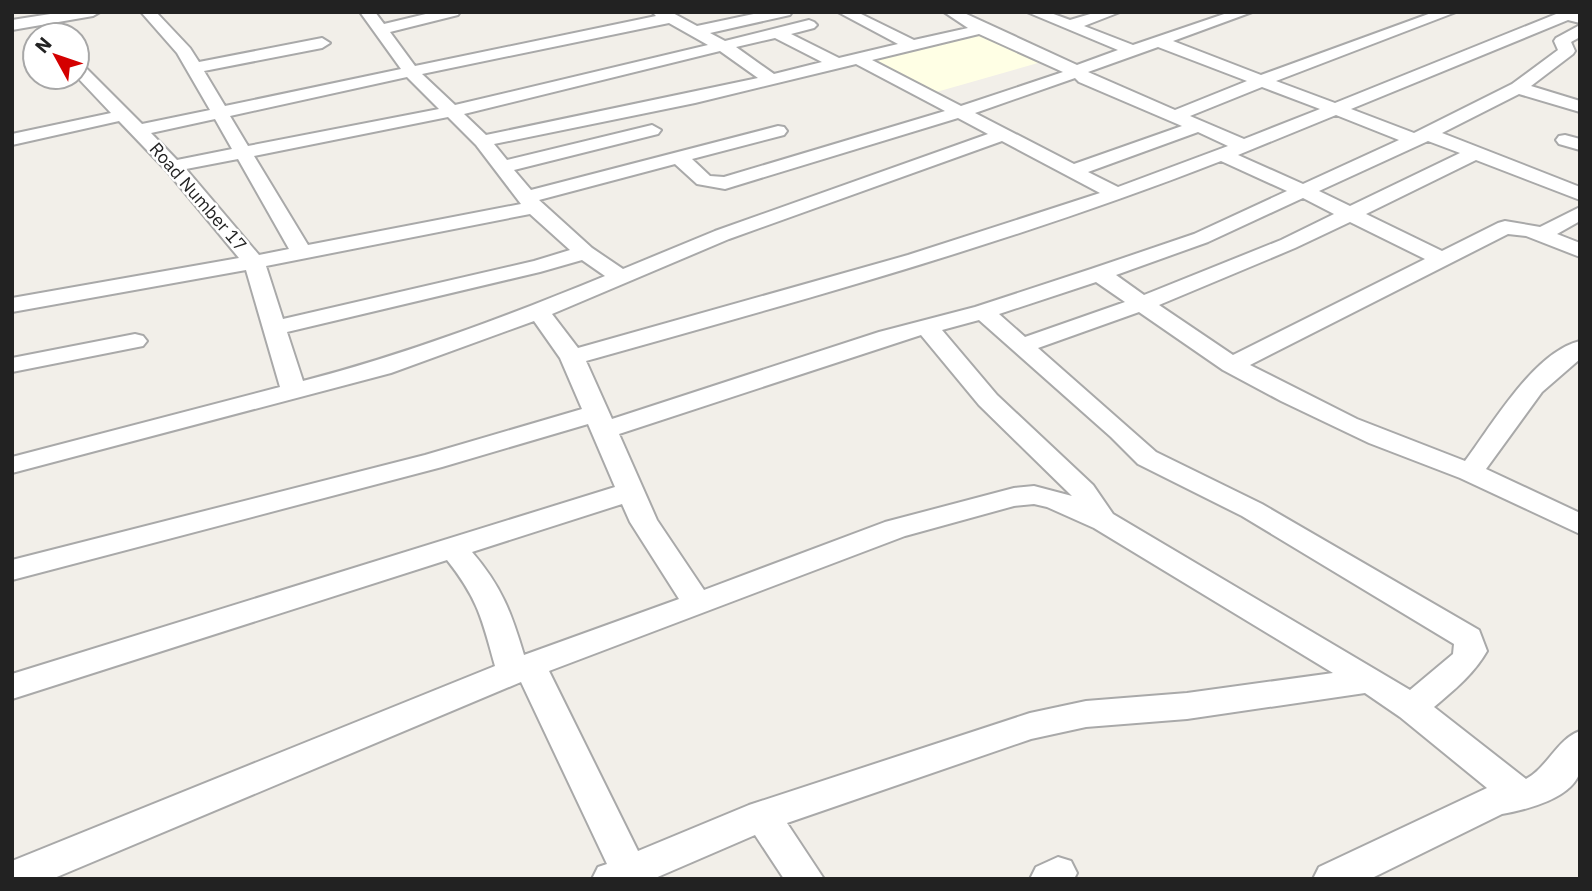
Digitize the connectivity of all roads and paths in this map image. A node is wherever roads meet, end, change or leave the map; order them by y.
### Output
1 (93, 12) edge
2 (148, 12) edge
3 (367, 12) edge
4 (453, 12) edge
5 (785, 12) edge
6 (845, 12) edge
7 (1034, 12) edge
8 (1114, 12) edge
9 (1449, 12) edge
10 (1234, 13) edge
11 (664, 14) edge
12 (958, 16) edge
13 (30, 17) edge
14 (1571, 19) edge
15 (983, 22) junction
16 (12, 25) edge
17 (809, 25) dead end
18 (1071, 25) junction
19 (380, 30) junction
20 (696, 31) junction
21 (777, 33) junction
22 (1158, 41) junction
23 (322, 43) dead end
24 (723, 46) junction
25 (913, 46) junction
26 (1573, 49) edge
27 (1133, 50) junction
28 (858, 59) junction
29 (838, 64) junction
30 (194, 68) junction
31 (1078, 72) junction
32 (412, 73) junction
33 (772, 80) junction
34 (1262, 81) junction
35 (91, 82) edge
36 (1518, 88) junction
37 (1580, 107) edge
38 (1336, 109) junction
39 (453, 111) junction
40 (960, 112) junction
41 (221, 114) junction
42 (124, 115) junction
43 (1176, 116) junction
44 (1199, 126) junction
45 (139, 130) junction
46 (652, 130) dead end
47 (778, 131) dead end
48 (1003, 135) junction
49 (1421, 137) junction
50 (12, 140) edge
51 (482, 141) junction
52 (1234, 151) junction
53 (244, 153) junction
54 (1475, 153) junction
55 (679, 156) junction
56 (173, 166) junction
57 (502, 167) junction
58 (1072, 171) junction
59 (1303, 191) junction
60 (1117, 194) junction
61 (1580, 194) edge
62 (530, 202) junction
63 (1580, 213) edge
64 (1350, 215) junction
65 (1544, 235) junction
66 (1580, 251) edge
67 (585, 252) junction
68 (302, 253) junction
69 (1442, 259) junction
70 (254, 262) junction
71 (1099, 274) junction
72 (619, 276) junction
73 (1143, 303) junction
74 (12, 305) edge
75 (538, 311) junction
76 (983, 312) junction
77 (928, 327) junction
78 (274, 328) junction
79 (135, 341) dead end
80 (1021, 346) junction
81 (1580, 348) edge
82 (572, 358) junction
83 (12, 365) edge
84 (1232, 365) junction
85 (293, 390) junction
86 (601, 421) junction
87 (12, 465) edge
88 (1470, 472) junction
89 (629, 492) junction
90 (1576, 519) edge
91 (1104, 522) junction
92 (453, 548) junction
93 (12, 570) edge
94 (698, 604) junction
95 (522, 669) junction
96 (1370, 680) junction
97 (12, 687) edge
98 (1412, 708) junction
99 (1580, 745) edge
100 (1521, 796) junction
101 (762, 816) junction
102 (1375, 870) edge
103 (620, 875) edge
104 (12, 878) edge
105 (805, 879) edge
106 (1332, 879) edge

1 - 13 street
2 - 30 street
3 - 19 street
4 - 19 street
5 - 20 street
6 - 25 street
7 - 18 street
8 - 18 street
9 - 34 street
10 - 22 street
11 - 20 street
11 - 32 street
12 - 15 street
13 - 16 street
14 - 26 street
14 - 38 street
15 - 25 street
15 - 31 street
17 - 21 street
18 - 27 street
19 - 32 street
20 - 24 street
21 - 24 street
21 - 29 street
22 - 27 street
22 - 34 street
23 - 30 street
24 - 33 street
24 - 39 street
25 - 28 street
26 - 36 street
27 - 31 street
28 - 29 street
28 - 40 street
29 - 33 street
30 - 41 street
31 - 40 street
31 - 43 street
32 - 39 street
32 - 41 street
33 - 51 street
34 - 38 street
34 - 43 street
35 - 42 street, Road Number 17
36 - 37 street
36 - 49 street
38 - 49 street
38 - 52 street
39 - 51 street
39 - 53 street
40 - 48 street
40 - 55 street
41 - 45 street
41 - 53 street
42 - 45 street, Road Number 17
42 - 50 street
43 - 44 street
44 - 52 street
44 - 58 street
45 - 56 street, Road Number 17
46 - 57 street
47 - 55 street
48 - 58 street
48 - 72 street
49 - 54 street
49 - 59 street
51 - 57 street
52 - 59 street
52 - 60 street
53 - 56 street
53 - 68 street
54 - 61 street
54 - 64 street
55 - 62 street
56 - 70 street, Road Number 17
57 - 62 street
58 - 60 street
59 - 64 street
59 - 71 street
60 - 82 street
62 - 67 street
62 - 68 street
63 - 65 street
64 - 69 street
64 - 73 street
65 - 66 street
65 - 69 street
67 - 72 street
67 - 78 street
68 - 70 street
69 - 84 street
70 - 74 street
70 - 78 street, Road Number 17
71 - 73 street
71 - 76 street
72 - 75 street
73 - 80 street
73 - 84 street
75 - 82 street
75 - 85 street
76 - 77 street
76 - 80 street
77 - 86 street
77 - 91 street
78 - 85 street, Road Number 17
79 - 83 street
80 - 98 street
81 - 88 street
82 - 86 street
84 - 88 street
85 - 87 street
86 - 89 street
86 - 93 street
88 - 90 street
89 - 92 street
89 - 94 street
91 - 94 street
91 - 96 street
92 - 95 street
92 - 97 street
94 - 95 street
95 - 103 street
95 - 104 street
96 - 98 street
96 - 101 street
98 - 100 street
99 - 100 street
100 - 102 street
101 - 103 street
101 - 105 street
102 - 106 street

